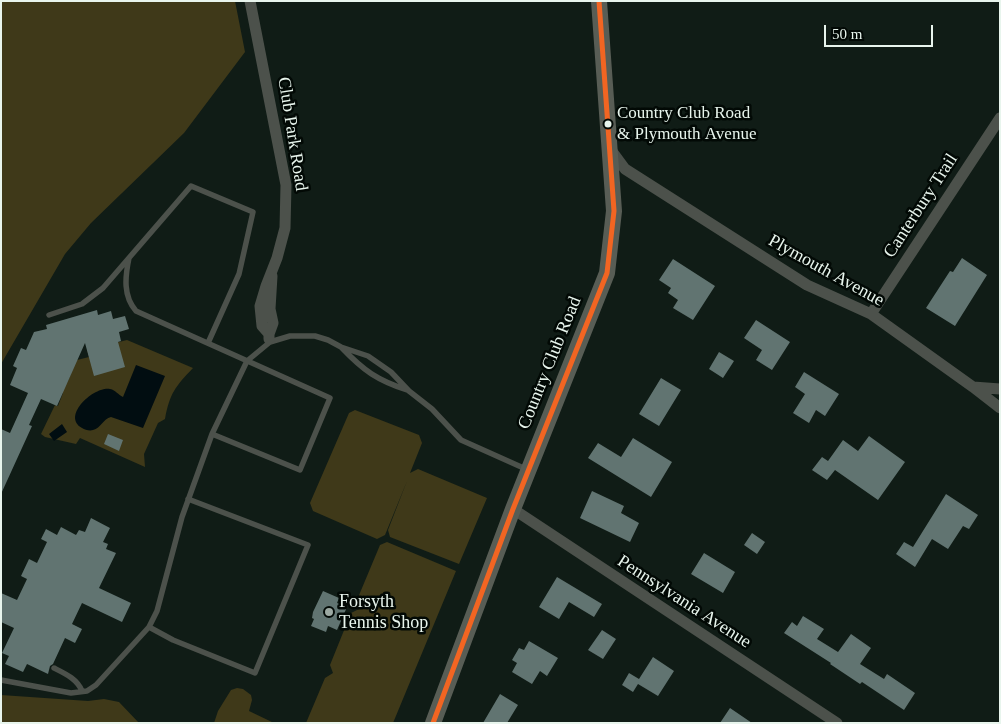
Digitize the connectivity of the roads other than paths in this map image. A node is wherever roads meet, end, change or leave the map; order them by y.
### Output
1 (250, 1) edge
2 (599, 1) edge
3 (1000, 118) edge
4 (611, 150) junction
5 (129, 258) junction
6 (871, 314) junction
7 (49, 315) dead end
8 (269, 338) junction
9 (208, 343) junction
10 (341, 347) junction
11 (247, 361) junction
12 (973, 387) junction
13 (1000, 389) edge
14 (409, 391) junction
15 (1000, 408) edge
16 (212, 434) junction
17 (529, 470) junction
18 (188, 499) junction
19 (513, 510) junction
20 (149, 627) junction
21 (54, 668) dead end
22 (1, 680) edge
23 (82, 692) junction
24 (433, 723) edge
25 (837, 723) edge

1 - 8 street, Club Park Road
2 - 4 main road, Country Club Road
3 - 6 street, Canterbury Trail
4 - 6 street, Plymouth Avenue
4 - 17 main road, Country Club Road
5 - 7 lane
5 - 9 lane
5 - 9 lane
6 - 12 street, Plymouth Avenue
8 - 10 lane
8 - 11 lane
9 - 11 lane
10 - 14 lane
10 - 14 lane
11 - 16 lane
11 - 16 lane
12 - 13 street
12 - 15 street, Plymouth Avenue
14 - 17 lane
16 - 18 lane
17 - 19 main road, Country Club Road
18 - 20 lane
18 - 20 lane
19 - 24 main road, Country Club Road
19 - 25 street, Pennsylvania Avenue
20 - 23 lane
21 - 23 lane
22 - 23 lane

